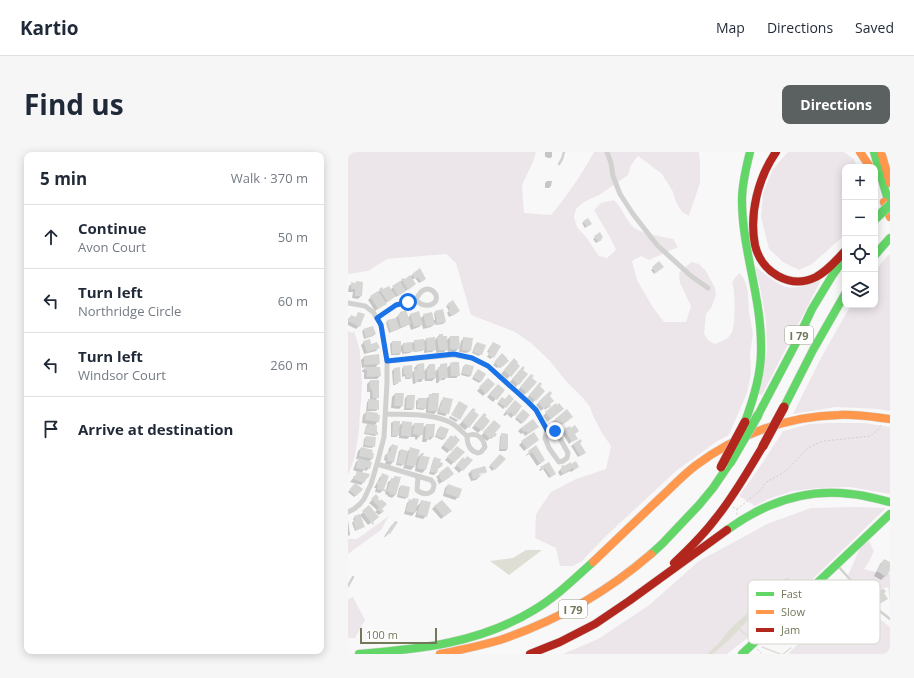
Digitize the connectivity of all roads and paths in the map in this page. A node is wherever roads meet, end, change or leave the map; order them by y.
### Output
1 (564, 152) edge
2 (607, 152) edge
3 (750, 152) edge
4 (776, 152) edge
5 (860, 152) edge
6 (874, 152) edge
7 (882, 152) edge
8 (887, 152) edge
9 (890, 162) edge
10 (559, 164) dead end
11 (868, 164) edge
12 (890, 183) edge
13 (878, 186) edge
14 (890, 206) edge
15 (878, 216) edge
16 (890, 217) edge
17 (890, 238) edge
18 (878, 252) edge
19 (842, 254) edge
20 (842, 262) edge
21 (708, 288) dead end
22 (842, 299) edge
23 (416, 300) dead end
24 (348, 303) edge
25 (377, 318) junction
26 (387, 361) junction
27 (386, 414) junction
28 (888, 419) edge
29 (547, 430) junction
30 (467, 436) dead end
31 (377, 464) junction
32 (418, 476) dead end
33 (890, 502) edge
34 (728, 503) junction
35 (737, 509) junction
36 (348, 512) edge
37 (890, 514) edge
38 (683, 522) junction
39 (737, 523) junction
40 (837, 565) junction
41 (353, 577) dead end
42 (821, 580) edge
43 (851, 580) edge
44 (348, 586) edge
45 (629, 602) junction
46 (880, 611) edge
47 (890, 619) edge
48 (752, 645) joint
49 (359, 654) edge
50 (440, 654) edge
51 (530, 654) edge
52 (742, 654) edge
53 (762, 654) edge

1 - 10 lane
2 - 21 street
3 - 38 main road, bridge
4 - 19 main road
5 - 11 main road
6 - 14 main road
7 - 12 main road
8 - 9 main road
13 - 16 main road
14 - 15 main road, bridge
17 - 18 main road
20 - 38 main road, I 79, bridge
22 - 34 main road, I 79, bridge
23 - 25 street
24 - 25 street
25 - 26 street
26 - 27 street
26 - 29 street
27 - 30 street
27 - 31 street
28 - 35 path
28 - 49 main road
29 - 29 street
31 - 32 street
31 - 36 street
33 - 39 main road
34 - 35 path
34 - 45 main road, I 79
35 - 39 path
37 - 40 main road
38 - 50 main road, I 79
39 - 45 main road
40 - 42 main road
40 - 43 lane
41 - 44 lane
45 - 51 main road, I 79
46 - 47 lane
48 - 52 main road
48 - 53 path

